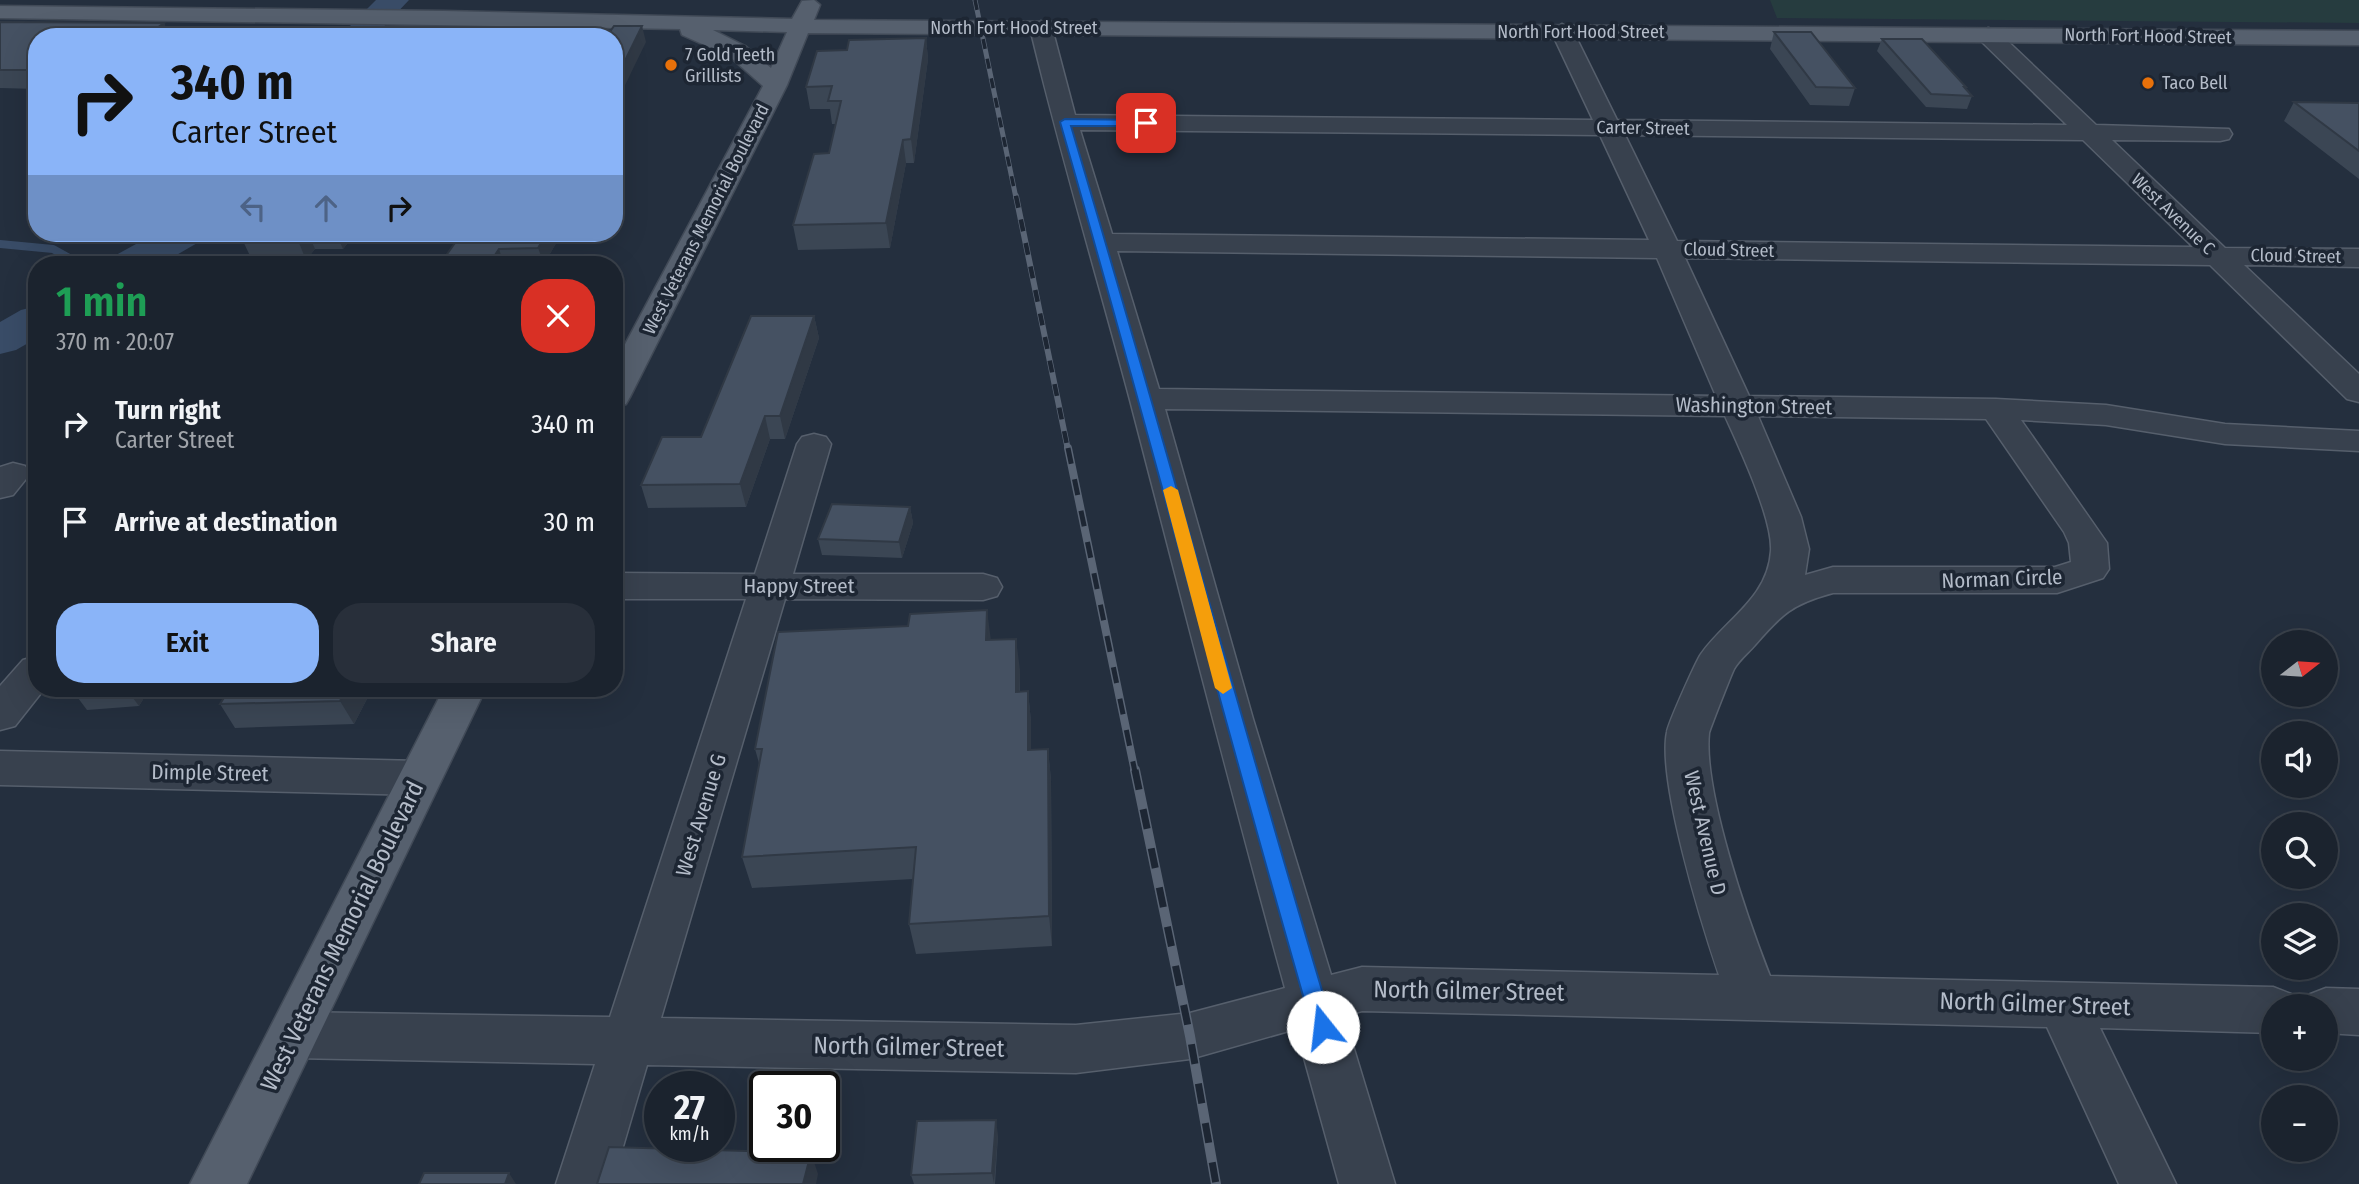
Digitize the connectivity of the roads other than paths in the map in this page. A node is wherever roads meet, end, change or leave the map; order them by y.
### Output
1 (811, 0) edge
2 (732, 4) dead end
3 (864, 5) dead end
4 (0, 12) edge
5 (639, 22) junction
6 (665, 23) junction
7 (802, 26) junction
8 (936, 27) junction
9 (1041, 28) junction
10 (1562, 32) junction
11 (1988, 35) junction
12 (2359, 38) edge
13 (844, 48) edge
14 (808, 60) dead end
15 (779, 77) junction
16 (1065, 122) junction
17 (1608, 127) junction
18 (2089, 132) junction
19 (2220, 134) dead end
20 (1100, 242) junction
21 (1667, 249) junction
22 (2216, 255) junction
23 (2359, 258) edge
24 (623, 379) edge
25 (2359, 392) edge
26 (1146, 399) junction
27 (1737, 407) junction
28 (1996, 409) junction
29 (2359, 440) edge
30 (814, 444) dead end
31 (772, 585) junction
32 (623, 586) edge
33 (983, 587) dead end
34 (1771, 602) junction
35 (28, 681) edge
36 (460, 697) edge
37 (0, 715) edge
38 (0, 768) edge
39 (419, 778) junction
40 (1752, 996) junction
41 (1315, 1001) junction
42 (2062, 1005) junction
43 (2261, 1010) edge
44 (2338, 1011) edge
45 (2359, 1012) edge
46 (293, 1035) junction
47 (630, 1042) junction
48 (218, 1184) edge
49 (584, 1184) edge
50 (1367, 1184) edge
51 (2148, 1184) edge

1 - 7 main road, West Veterans Memorial Boulevard
2 - 5 main road
3 - 8 main road
4 - 5 main road
5 - 6 main road
6 - 7 main road, North Fort Hood Street
6 - 15 main road
7 - 8 main road, North Fort Hood Street
7 - 15 main road, West Veterans Memorial Boulevard
8 - 9 main road, North Fort Hood Street
8 - 13 main road
9 - 10 main road, North Fort Hood Street
9 - 16 street
10 - 11 main road, North Fort Hood Street
10 - 17 street, West Avenue D
11 - 12 main road, North Fort Hood Street
11 - 18 street, West Avenue C
14 - 15 main road
15 - 24 main road, West Veterans Memorial Boulevard
16 - 17 street, Carter Street
16 - 20 street
17 - 18 street, Carter Street
17 - 21 street, West Avenue D
18 - 19 street, Carter Street
18 - 22 street, West Avenue C
20 - 21 street, Cloud Street
20 - 26 street
21 - 22 street, Cloud Street
21 - 27 street, West Avenue D
22 - 23 street, Cloud Street
22 - 25 street, West Avenue C
26 - 27 street, Washington Street
26 - 41 street
27 - 28 street, Washington Street
27 - 34 street, West Avenue D
28 - 29 street, Washington Street
28 - 34 street, Norman Circle
30 - 31 street, West Avenue G
31 - 32 street, Happy Street
31 - 33 street, Happy Street
31 - 47 street, West Avenue G
34 - 40 street, West Avenue D
35 - 37 street
36 - 39 main road, West Veterans Memorial Boulevard
38 - 39 street, Dimple Street
39 - 46 main road, West Veterans Memorial Boulevard
40 - 41 street, North Gilmer Street
40 - 42 street, North Gilmer Street
41 - 47 street, North Gilmer Street
41 - 50 street
42 - 43 street, North Gilmer Street
42 - 51 street
44 - 45 street
46 - 47 street, North Gilmer Street
46 - 48 main road, West Veterans Memorial Boulevard
47 - 49 street, West Avenue G

